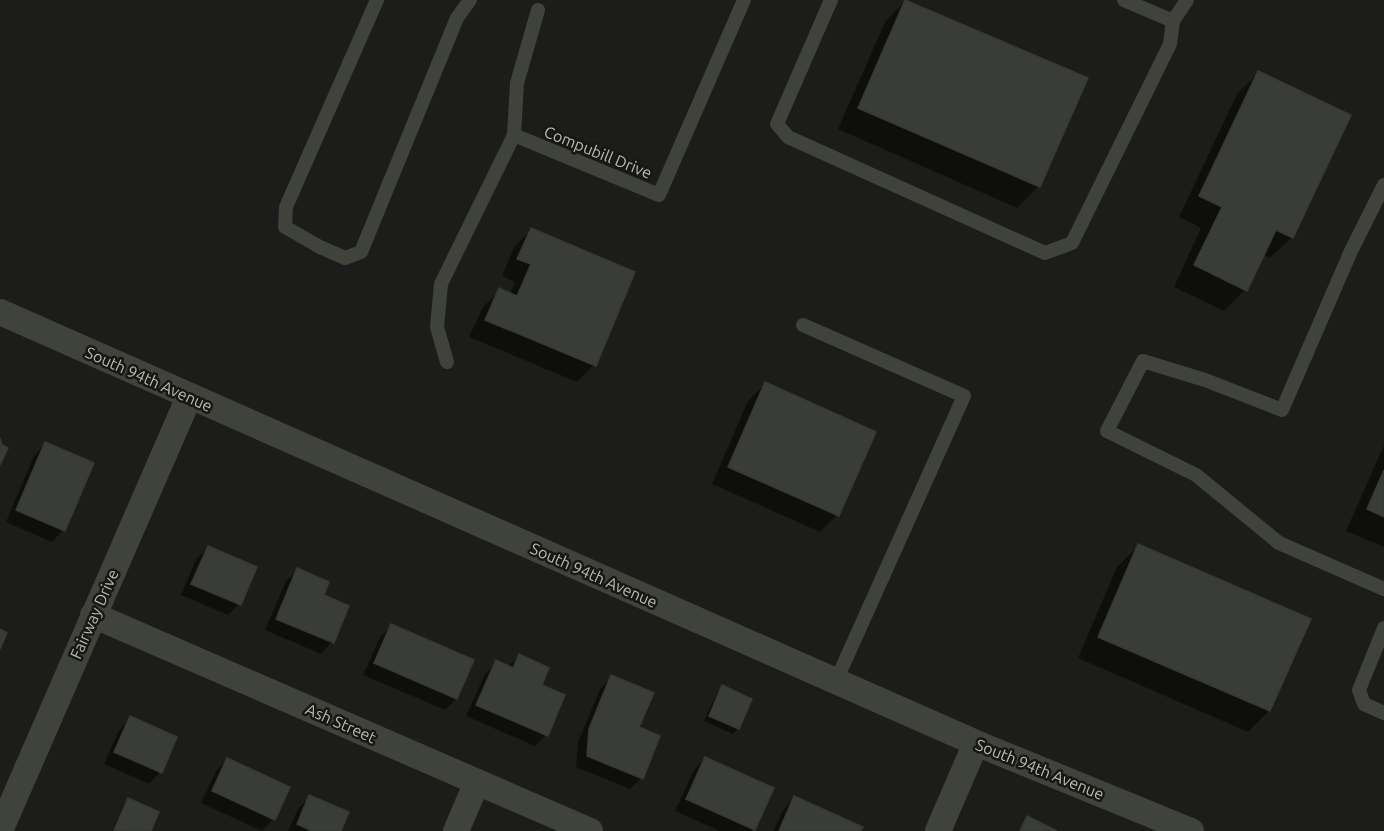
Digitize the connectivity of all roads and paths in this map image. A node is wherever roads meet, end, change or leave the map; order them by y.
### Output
1 (377, 0) edge
2 (470, 0) edge
3 (744, 0) edge
4 (831, 0) edge
5 (1124, 0) edge
6 (1187, 0) edge
7 (538, 10) dead end
8 (1173, 21) junction
9 (514, 135) junction
10 (1384, 185) edge
11 (0, 312) edge
12 (803, 325) dead end
13 (447, 362) dead end
14 (189, 397) junction
15 (1384, 589) edge
16 (93, 615) junction
17 (1384, 628) edge
18 (836, 681) junction
19 (1384, 712) edge
20 (976, 743) junction
21 (477, 782) junction
22 (0, 831) edge
23 (456, 831) edge
24 (590, 831) edge
25 (938, 831) edge
26 (1191, 831) edge

1 - 2 lane
3 - 9 lane, Compubill Drive
4 - 8 lane
5 - 8 lane
6 - 8 lane
7 - 9 lane
9 - 13 lane
10 - 15 lane
11 - 14 street, South 94th Avenue
12 - 18 lane
14 - 16 street, Fairway Drive
14 - 18 street, South 94th Avenue
16 - 21 street, Ash Street
16 - 22 street, Fairway Drive
17 - 19 lane
18 - 20 street, South 94th Avenue
20 - 25 street
20 - 26 street, South 94th Avenue
21 - 23 street
21 - 24 street, Ash Street

